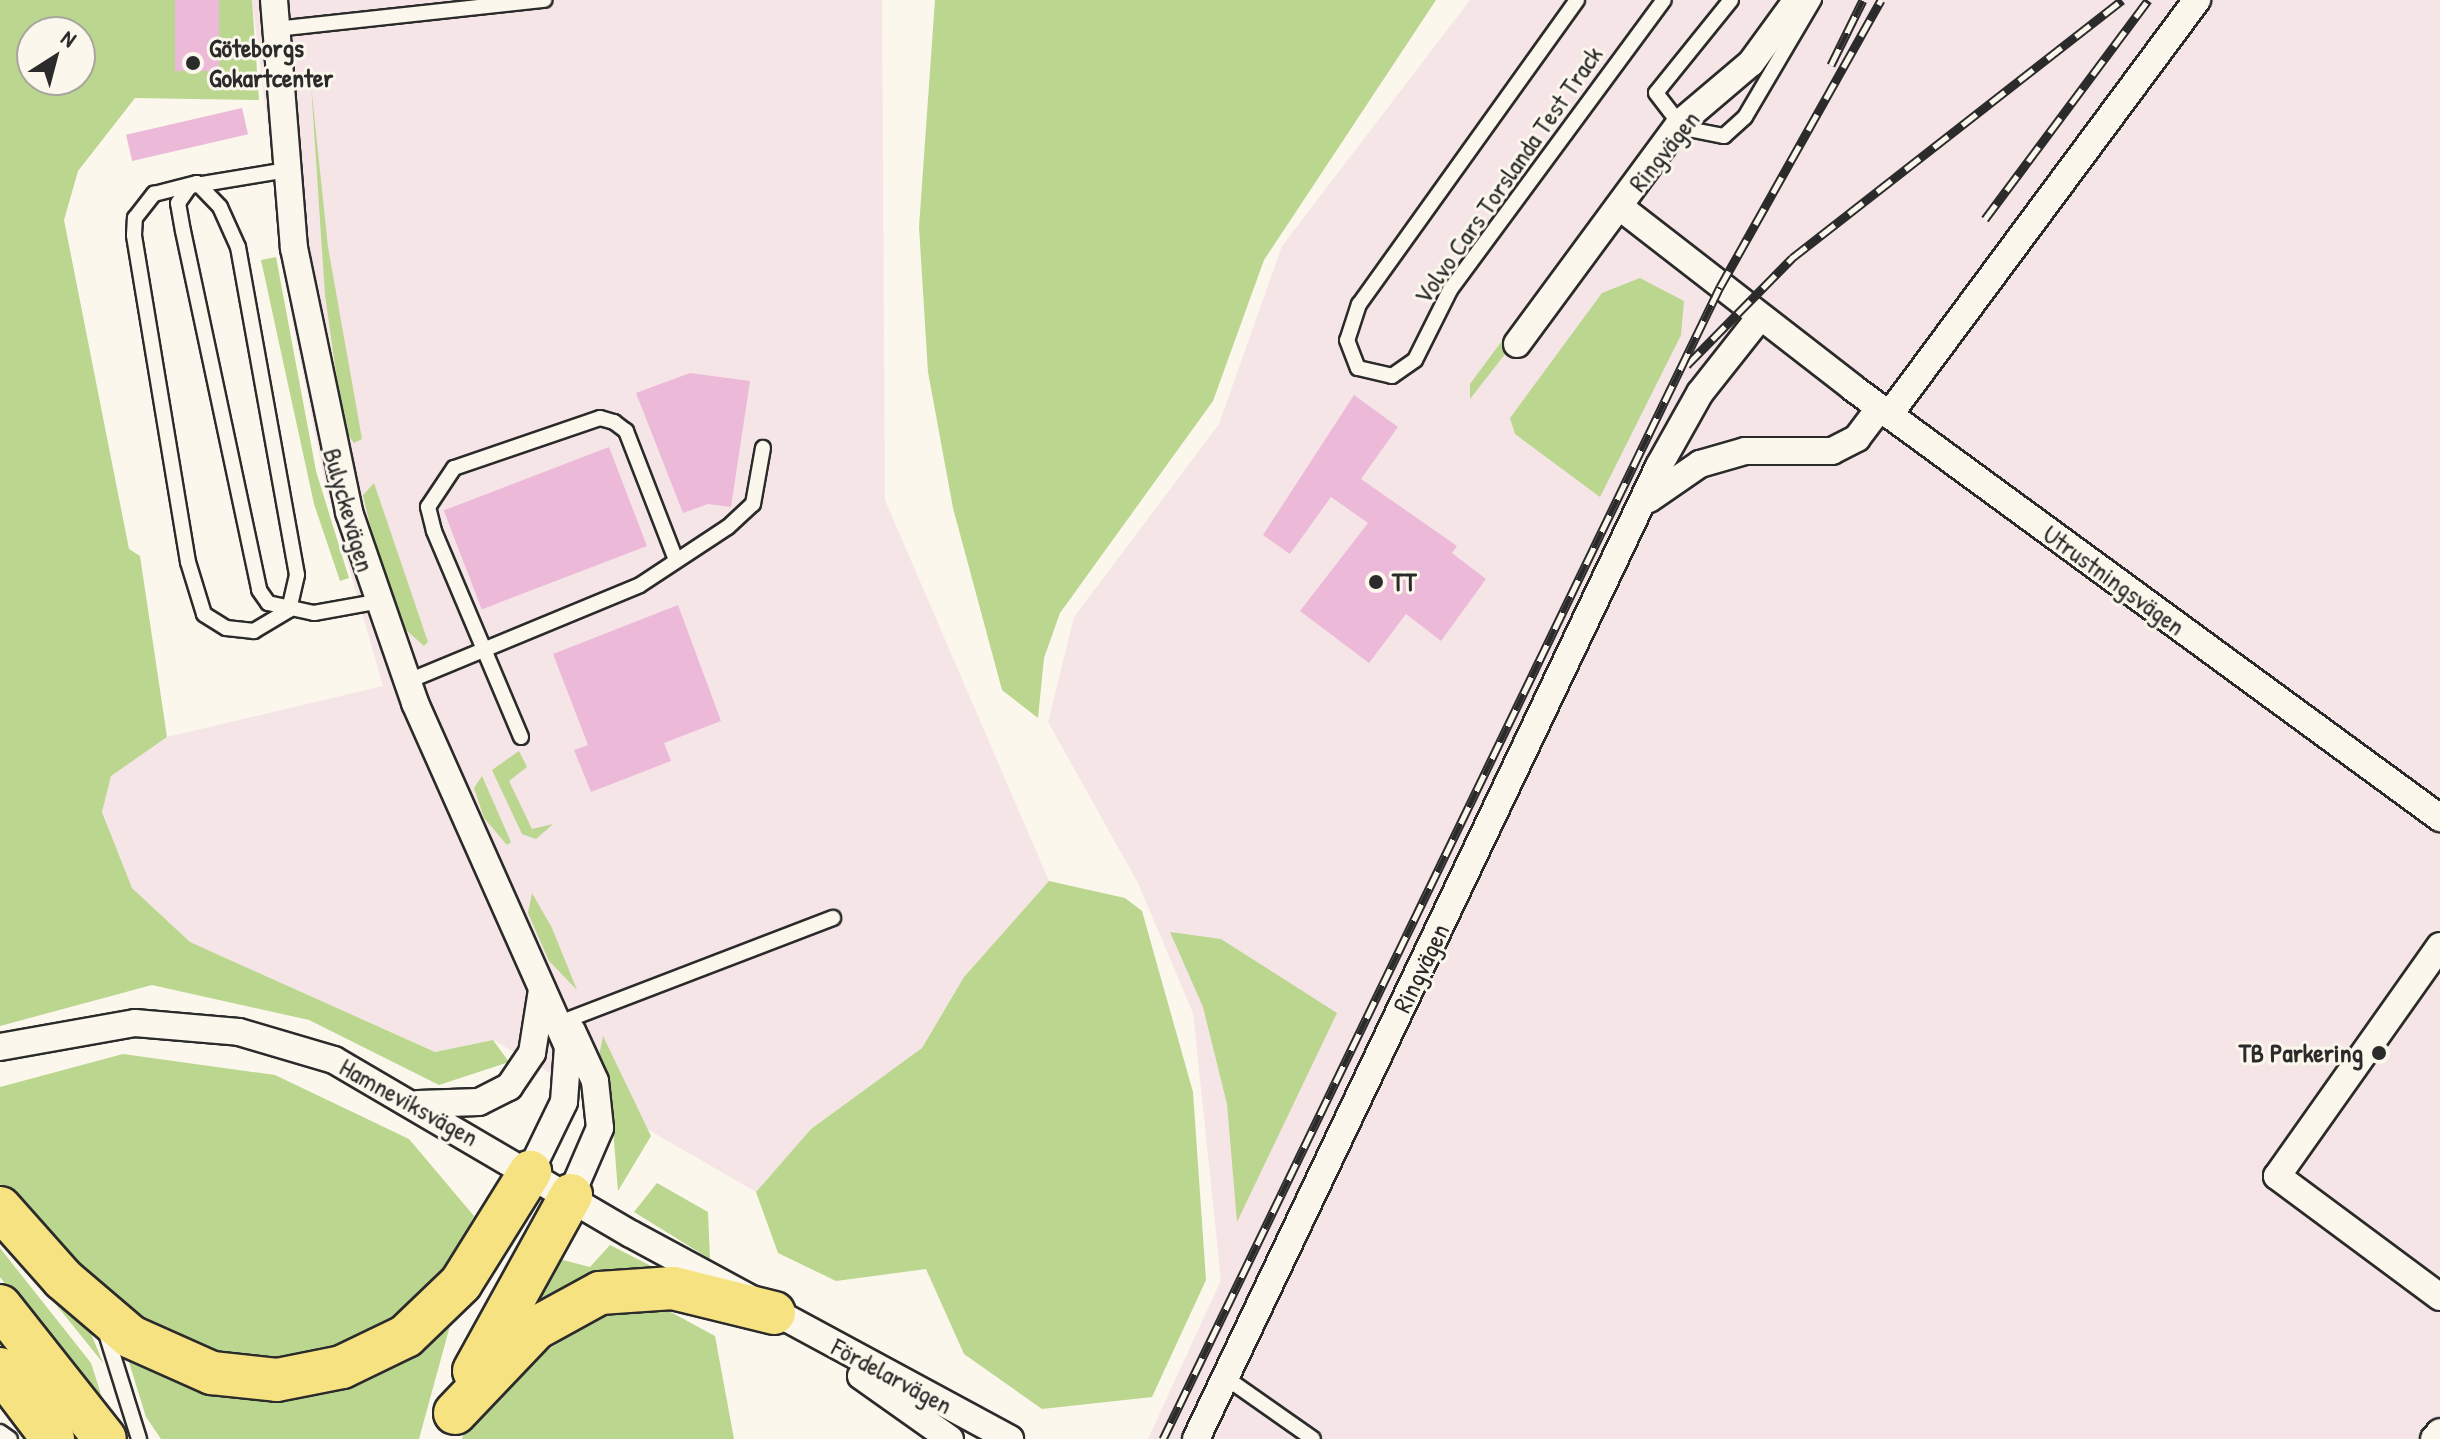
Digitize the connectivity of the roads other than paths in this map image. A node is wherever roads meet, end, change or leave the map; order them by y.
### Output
1 (274, 0) edge
2 (544, 0) edge
3 (1577, 0) edge
4 (1664, 0) edge
5 (1731, 0) edge
6 (1797, 0) edge
7 (1814, 0) edge
8 (2197, 0) edge
9 (276, 29) junction
10 (1679, 124) junction
11 (287, 170) junction
12 (197, 183) junction
13 (1620, 207) junction
14 (1760, 317) junction
15 (1790, 341) joint
16 (1517, 344) dead end
17 (1885, 411) junction
18 (763, 448) dead end
19 (1649, 499) junction
20 (676, 560) junction
21 (376, 602) junction
22 (289, 610) junction
23 (484, 651) junction
24 (406, 682) junction
25 (521, 737) dead end
26 (2440, 818) edge
27 (833, 918) dead end
28 (2440, 946) edge
29 (554, 1006) junction
30 (0, 1046) edge
31 (418, 1104) junction
32 (530, 1172) junction
33 (571, 1195) junction
34 (0, 1208) edge
35 (2440, 1297) edge
36 (0, 1306) edge
37 (96, 1311) junction
38 (774, 1313) junction
39 (0, 1369) edge
40 (1221, 1375) junction
41 (0, 1408) edge
42 (450, 1426) edge
43 (0, 1432) edge
44 (2440, 1432) edge
45 (10, 1439) edge
46 (23, 1439) edge
47 (53, 1439) edge
48 (105, 1439) edge
49 (139, 1439) edge
50 (950, 1439) edge
51 (1010, 1439) edge
52 (1196, 1439) edge
53 (1313, 1439) edge
54 (2434, 1439) edge

1 - 9 street, Bulyckevägen
2 - 9 lane
3 - 4 lane, Volvo Cars Torslanda Test Track
5 - 10 lane
6 - 10 street, Ringvägen
7 - 10 lane
8 - 17 street, Ringvägen
9 - 11 street, Bulyckevägen
10 - 13 street, Ringvägen
11 - 12 lane
11 - 21 street, Bulyckevägen
12 - 22 lane
12 - 22 lane
12 - 22 lane
13 - 14 street, Ringvägen
13 - 16 street
14 - 15 street, Ringvägen
14 - 19 street, Ringvägen
15 - 17 street, Utrustningsvägen
17 - 19 street, Ringvägen
17 - 26 street, Utrustningsvägen
18 - 20 lane
19 - 40 street, Ringvägen
20 - 23 lane
20 - 23 lane
21 - 22 lane
21 - 24 street, Bulyckevägen
23 - 24 lane
23 - 25 lane
24 - 29 street, Bulyckevägen
27 - 29 lane
28 - 35 street
29 - 31 street
29 - 32 street, Bulyckevägen
29 - 33 street, Bulyckevägen
30 - 31 street, Hamneviksvägen
31 - 32 street, Hamneviksvägen
32 - 33 street, Hamneviksvägen
32 - 37 main road
33 - 38 street, Fördelarvägen
33 - 42 main road
34 - 37 main road
36 - 48 main road
37 - 49 lane
38 - 42 main road
38 - 50 street, Fördelarvägen
38 - 51 street, Fördelarvägen
39 - 47 main road
40 - 52 street, Ringvägen
40 - 53 lane
41 - 46 main road
43 - 45 lane
44 - 54 street

